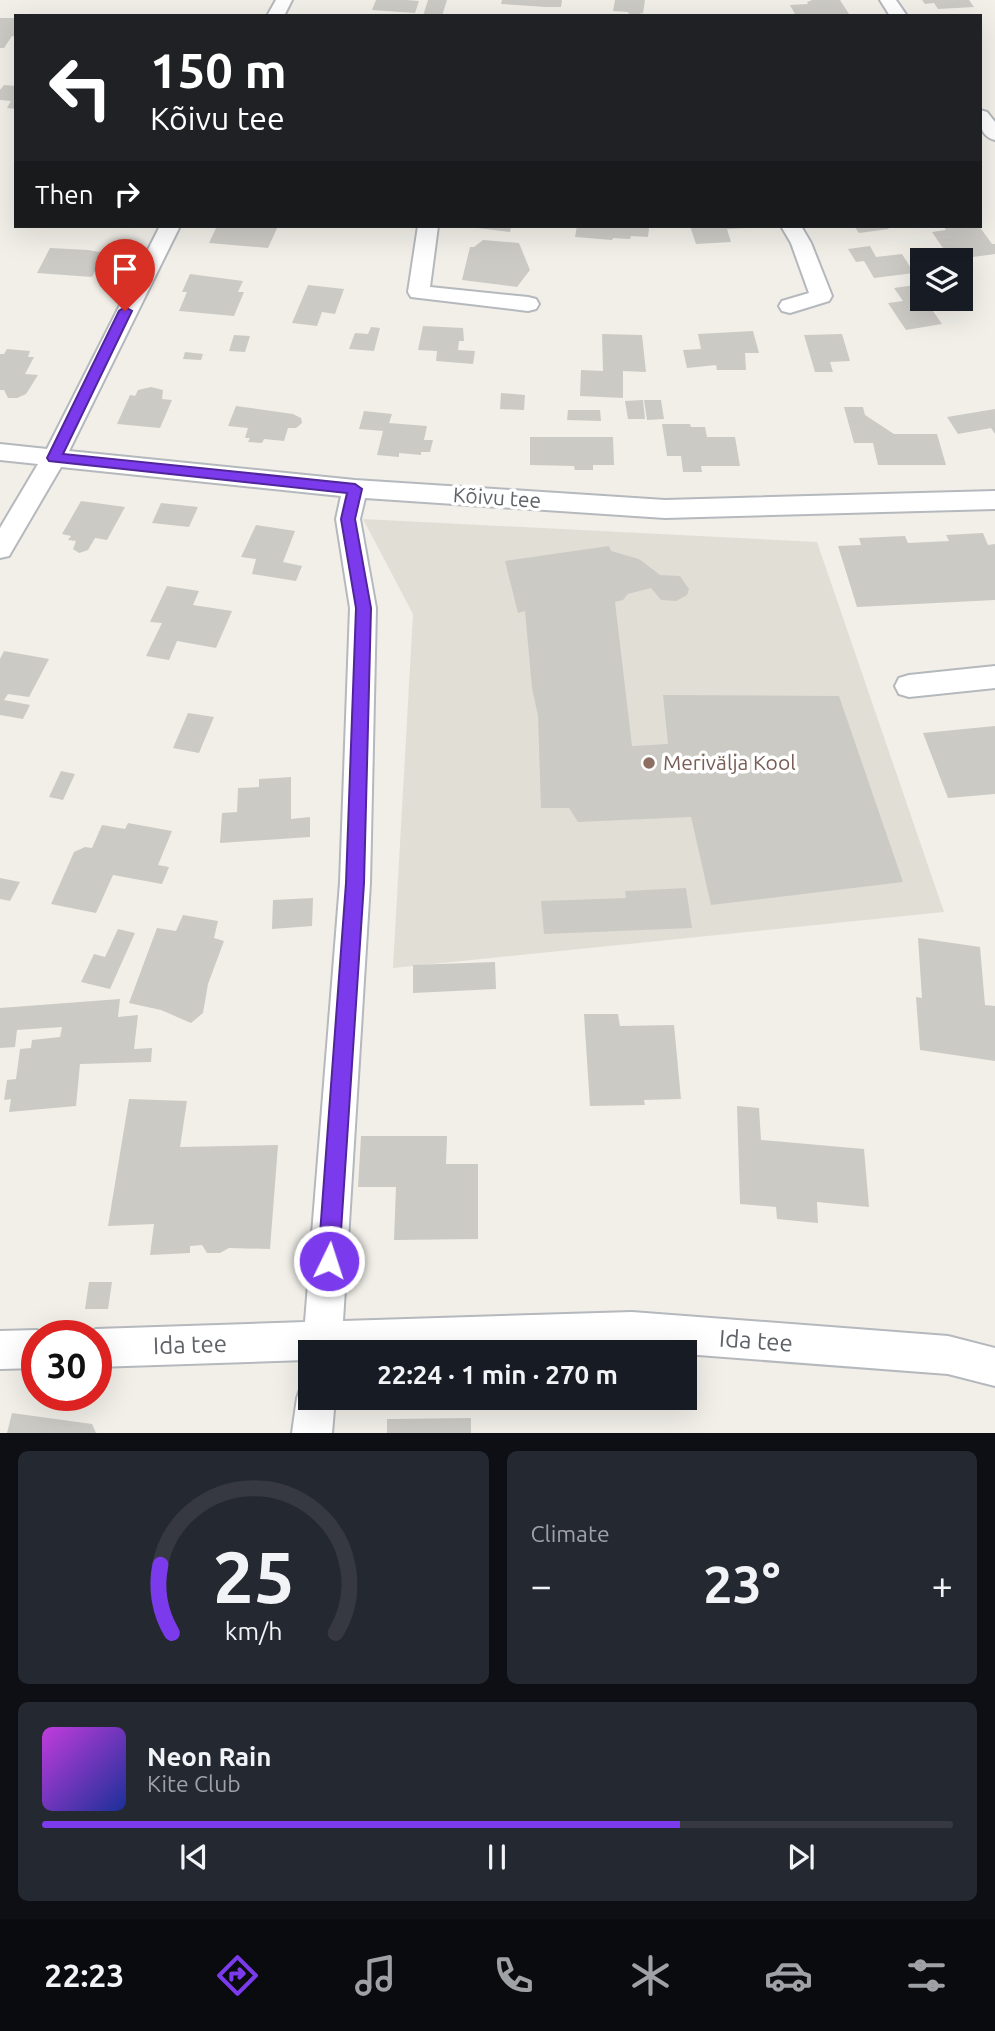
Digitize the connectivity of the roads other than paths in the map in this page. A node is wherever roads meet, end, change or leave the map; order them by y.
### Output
1 (982, 118) edge
2 (995, 134) edge
3 (169, 228) edge
4 (428, 228) edge
5 (792, 228) edge
6 (528, 304) dead end
7 (790, 306) dead end
8 (0, 452) edge
9 (54, 458) junction
10 (355, 489) junction
11 (995, 500) edge
12 (0, 550) edge
13 (995, 677) edge
14 (909, 686) dead end
15 (322, 1340) edge
16 (458, 1340) edge
17 (298, 1347) edge
18 (112, 1348) edge
19 (21, 1349) edge
20 (0, 1350) edge
21 (995, 1367) edge
22 (315, 1410) edge
23 (312, 1433) edge

1 - 2 street
3 - 9 street
4 - 6 street
5 - 7 street
8 - 9 street, Kõivu tee
9 - 10 street, Kõivu tee
9 - 12 street
10 - 11 street, Kõivu tee
10 - 15 street
13 - 14 street
16 - 21 street, Ida tee
17 - 18 street, Ida tee
19 - 20 street
22 - 23 street

